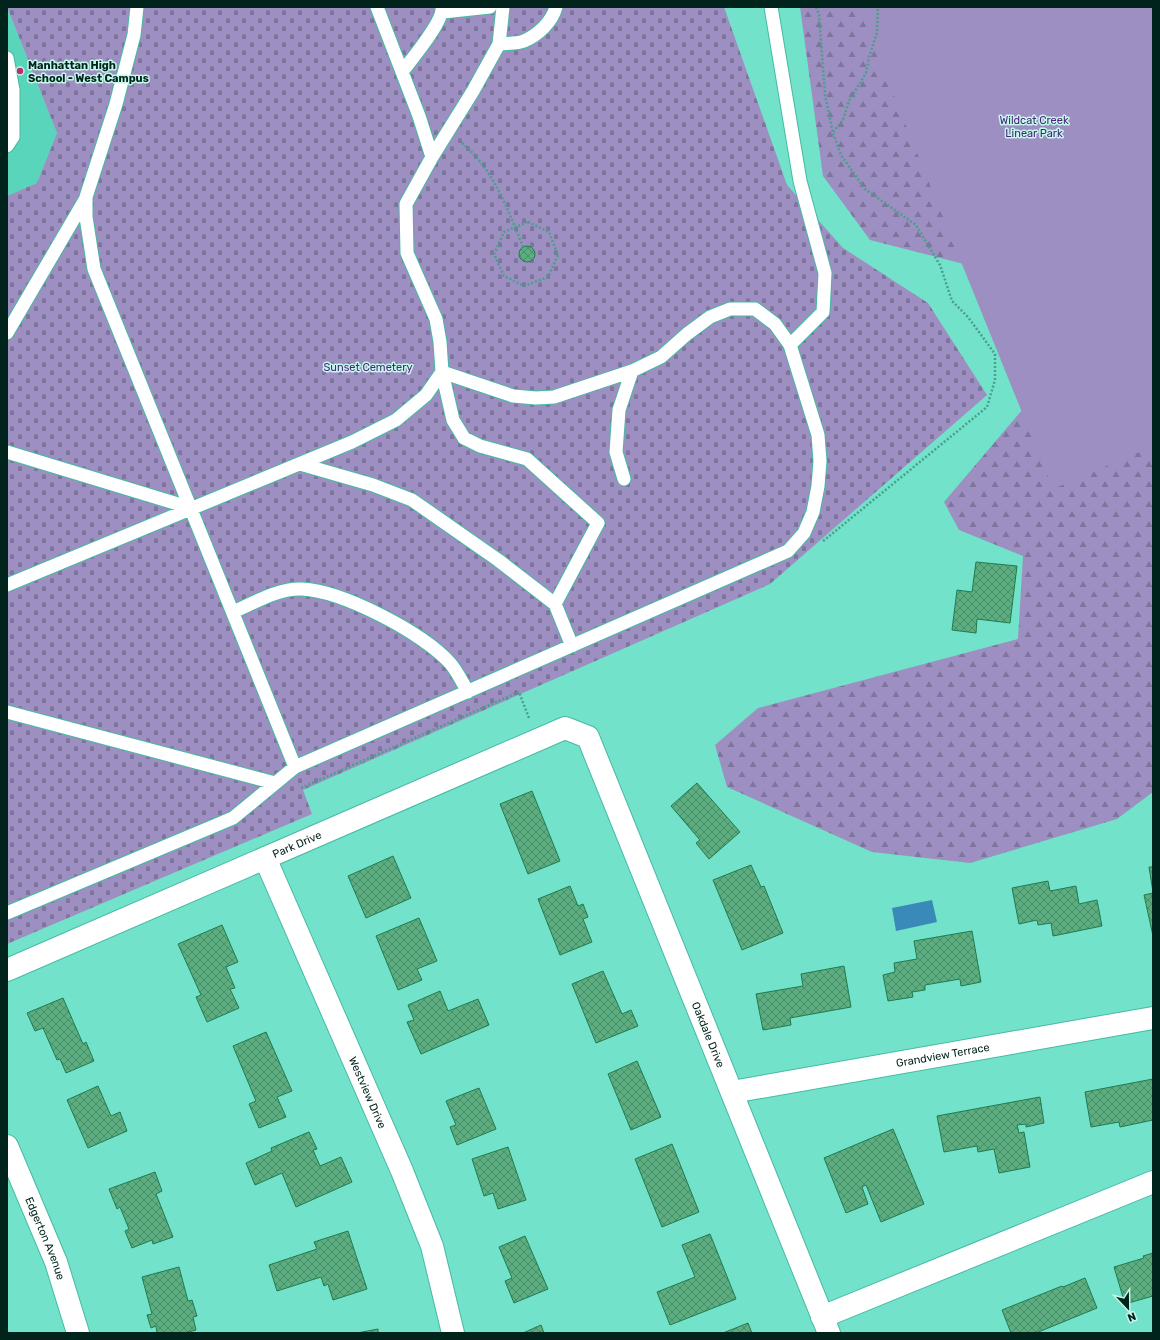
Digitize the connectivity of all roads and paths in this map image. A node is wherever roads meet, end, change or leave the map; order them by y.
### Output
1 (137, 7) edge
2 (377, 7) edge
3 (490, 7) edge
4 (503, 7) edge
5 (556, 7) edge
6 (771, 7) edge
7 (816, 7) edge
8 (878, 7) edge
9 (442, 9) edge
10 (499, 44) junction
11 (7, 58) edge
12 (402, 72) junction
13 (448, 131) junction
14 (833, 133) junction
15 (7, 146) edge
16 (432, 157) junction
17 (86, 197) junction
18 (515, 226) junction
19 (523, 247) dead end
20 (949, 290) dead end
21 (7, 333) edge
22 (790, 345) junction
23 (632, 371) junction
24 (442, 372) junction
25 (7, 452) edge
26 (300, 464) junction
27 (624, 479) dead end
28 (191, 508) junction
29 (7, 585) edge
30 (555, 604) junction
31 (233, 612) junction
32 (572, 646) junction
33 (468, 692) junction
34 (7, 712) edge
35 (588, 737) joint
36 (295, 767) junction
37 (275, 783) junction
38 (265, 858) junction
39 (7, 913) edge
40 (7, 970) edge
41 (1153, 1018) edge
42 (732, 1092) junction
43 (7, 1146) edge
44 (1153, 1182) edge
45 (825, 1325) edge
46 (78, 1333) edge
47 (453, 1333) edge

1 - 17 lane
2 - 12 lane
3 - 9 lane
4 - 10 lane
5 - 10 lane
6 - 22 lane
7 - 14 path
8 - 14 path
9 - 12 lane
10 - 13 lane
11 - 15 lane
12 - 16 lane
13 - 16 lane
13 - 18 path
14 - 20 path
16 - 24 lane
17 - 21 lane
17 - 28 lane
18 - 18 path
18 - 19 path
22 - 23 lane
22 - 32 lane
23 - 24 lane
23 - 27 lane
24 - 26 lane
24 - 30 lane
25 - 28 lane
26 - 28 lane
26 - 30 lane
28 - 29 lane
28 - 31 lane
30 - 32 lane
31 - 33 lane
31 - 36 lane
32 - 33 lane
33 - 36 lane
34 - 37 lane
35 - 38 street, Park Drive
35 - 42 street, Oakdale Drive
36 - 37 lane
37 - 39 lane
38 - 40 street, Park Drive
38 - 47 street, Westview Drive
41 - 42 street, Grandview Terrace
42 - 45 street, Oakdale Drive
43 - 46 street, Edgerton Avenue
44 - 45 street

